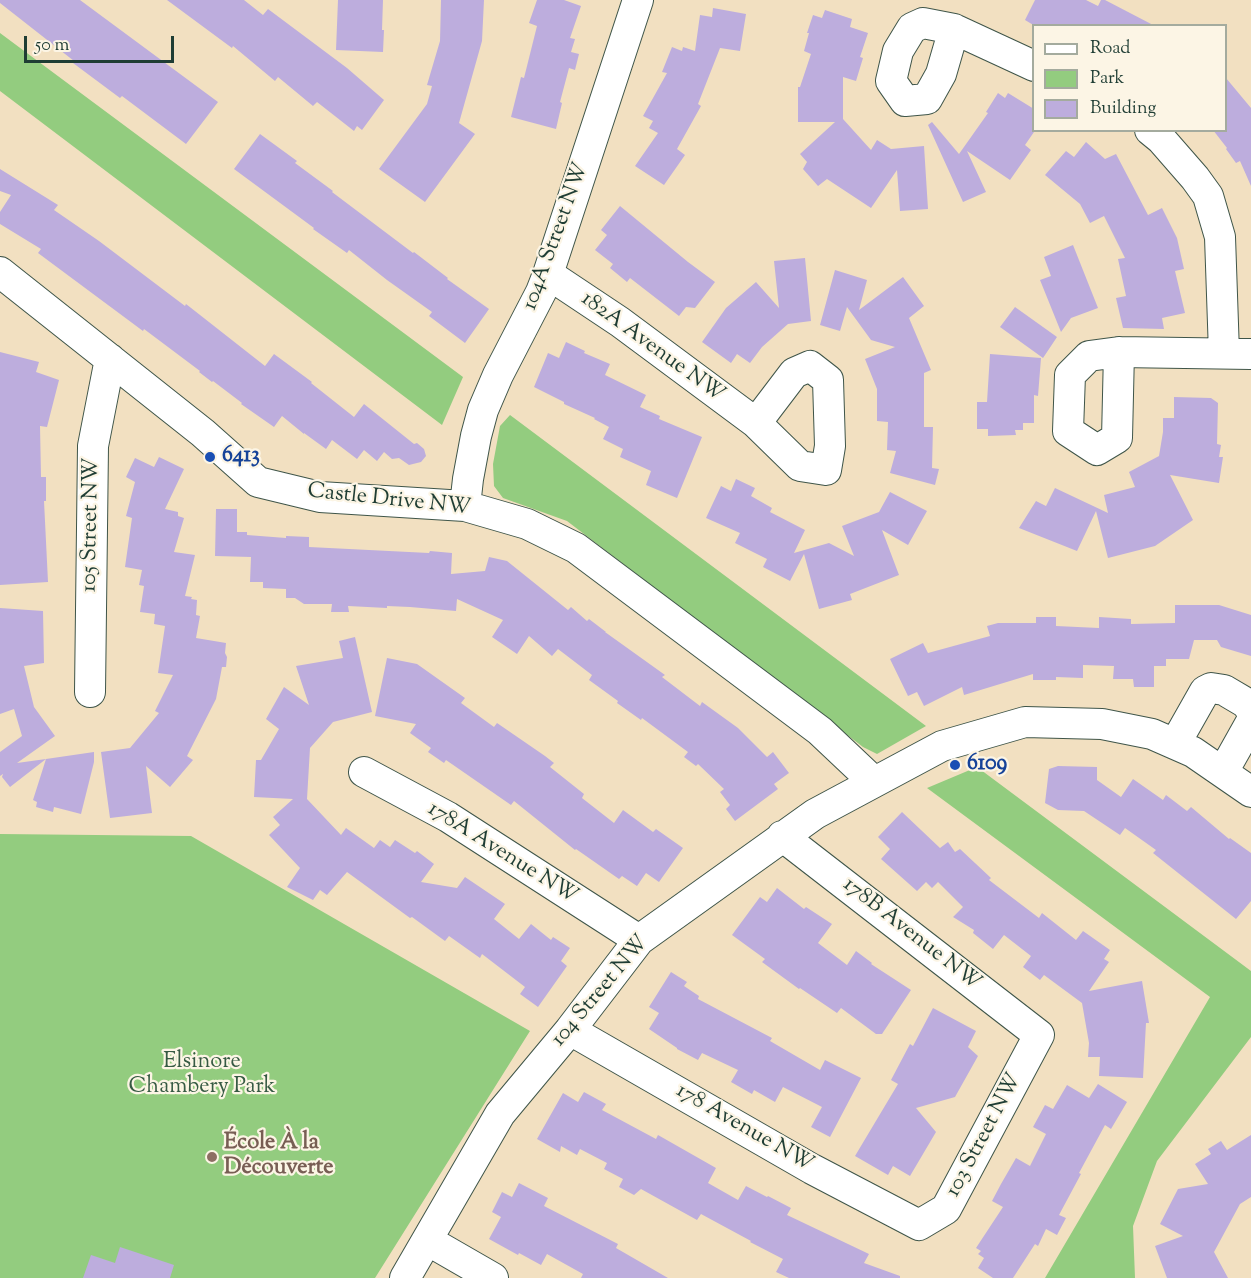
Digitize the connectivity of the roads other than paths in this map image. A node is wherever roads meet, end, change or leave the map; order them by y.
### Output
1 (639, 0) edge
2 (954, 29) dead end
3 (1032, 65) edge
4 (1152, 132) edge
5 (0, 272) edge
6 (548, 274) junction
7 (1119, 352) dead end
8 (1237, 354) edge
9 (110, 359) junction
10 (756, 423) dead end
11 (465, 506) junction
12 (90, 692) dead end
13 (1251, 710) edge
14 (1251, 722) edge
15 (1175, 744) junction
16 (364, 772) dead end
17 (1223, 772) junction
18 (874, 782) junction
19 (1251, 792) edge
20 (782, 836) junction
21 (639, 940) junction
22 (570, 1030) junction
23 (1039, 1035) joint
24 (919, 1225) joint
25 (427, 1240) junction
26 (405, 1278) edge
27 (493, 1278) edge

1 - 6 street, 104A Street NW
2 - 3 street
4 - 8 street
5 - 9 street, Castle Drive NW
6 - 10 street, 182A Avenue NW
6 - 11 street, 104A Street NW
7 - 8 street
9 - 11 street, Castle Drive NW
9 - 12 street, 105 Street NW
11 - 18 street, Castle Drive NW
13 - 15 street
14 - 17 street
15 - 17 street, 104 Street NW
15 - 18 street, 104 Street NW
16 - 21 street, 178A Avenue NW
17 - 19 street, 104 Street NW
18 - 20 street, 104 Street NW
20 - 21 street, 104 Street NW
20 - 23 street, 178B Avenue NW
21 - 22 street, 104 Street NW
22 - 24 street, 178 Avenue NW
22 - 25 street, 104 Street NW
23 - 24 street, 103 Street NW
25 - 26 street, 104 Street NW
25 - 27 street

